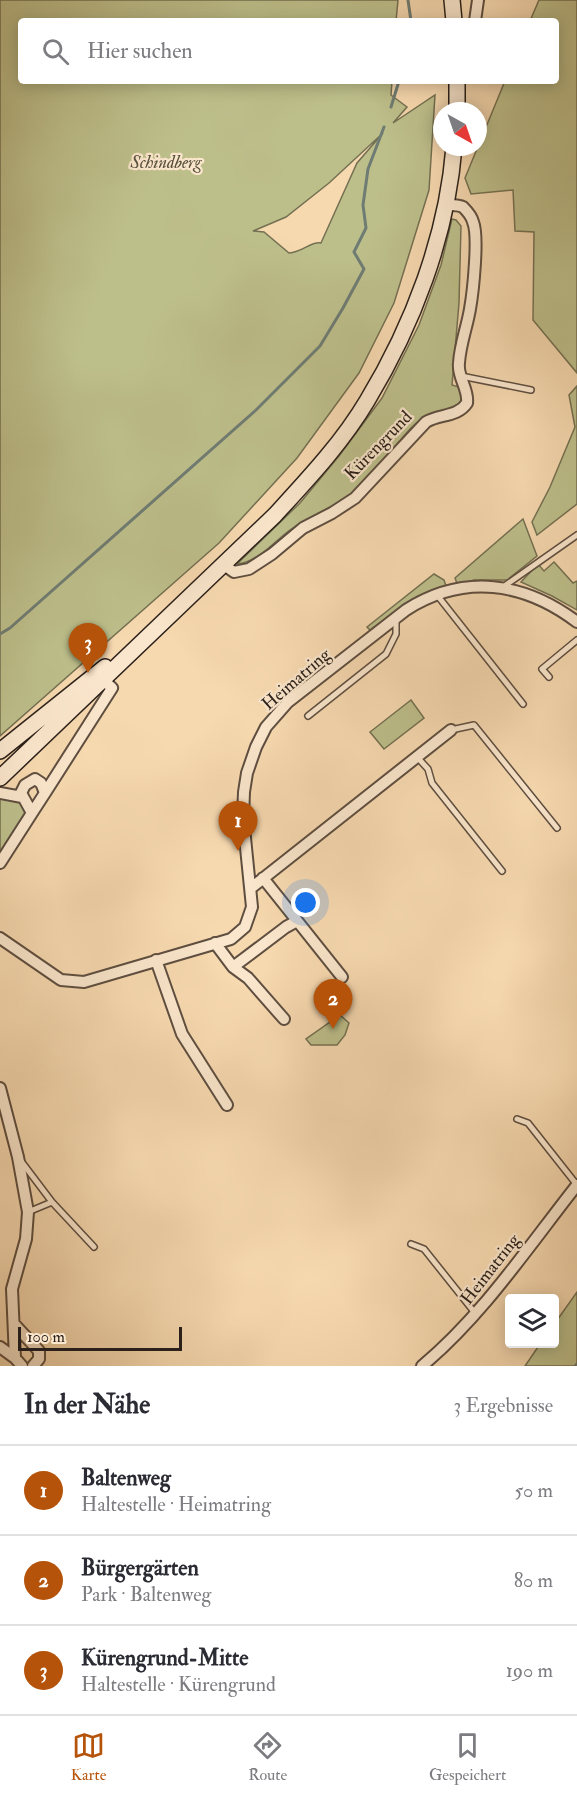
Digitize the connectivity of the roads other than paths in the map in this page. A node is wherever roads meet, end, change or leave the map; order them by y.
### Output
1 (452, 0) edge
2 (478, 0) edge
3 (454, 18) edge
4 (475, 18) edge
5 (457, 84) edge
6 (457, 102) edge
7 (453, 156) edge
8 (445, 205) junction
9 (460, 376) junction
10 (531, 390) dead end
11 (577, 535) edge
12 (224, 565) junction
13 (503, 587) junction
14 (438, 595) junction
15 (396, 617) junction
16 (577, 622) edge
17 (577, 640) edge
18 (100, 677) junction
19 (549, 677) dead end
20 (523, 704) dead end
21 (308, 716) dead end
22 (451, 730) joint
23 (0, 751) edge
24 (417, 757) junction
25 (0, 778) edge
26 (0, 793) edge
27 (45, 793) junction
28 (22, 797) junction
29 (32, 813) junction
30 (557, 828) dead end
31 (0, 863) edge
32 (502, 871) dead end
33 (263, 878) junction
34 (250, 888) junction
35 (297, 921) junction
36 (0, 938) edge
37 (215, 943) junction
38 (156, 960) junction
39 (233, 967) junction
40 (342, 976) dead end
41 (284, 1019) dead end
42 (0, 1088) edge
43 (227, 1105) dead end
44 (517, 1119) dead end
45 (18, 1157) junction
46 (577, 1185) edge
47 (52, 1202) junction
48 (28, 1212) junction
49 (411, 1244) dead end
50 (94, 1247) dead end
51 (476, 1314) junction
52 (15, 1325) junction
53 (0, 1347) edge
54 (19, 1362) edge
55 (33, 1366) edge
56 (422, 1366) edge

1 - 3 main road
2 - 4 street
5 - 6 main road
7 - 8 main road, Kürengrund
8 - 9 street, Kürengrund
8 - 12 main road, Kürengrund
9 - 10 lane
9 - 12 street, Kürengrund
11 - 13 lane
12 - 18 main road, Kürengrund
13 - 14 street, Heimatring
13 - 16 street, Heimatring
14 - 15 street, Heimatring
14 - 20 lane
15 - 21 lane
15 - 34 street, Heimatring
17 - 19 lane
18 - 23 main road, Kürengrund
18 - 25 main road, Kürengrund
18 - 27 street
22 - 24 street
22 - 30 lane
24 - 32 lane
24 - 33 street
26 - 28 street
27 - 28 street
27 - 29 street
28 - 29 street
29 - 31 street
33 - 34 street
33 - 35 street
34 - 37 street, Heimatring
35 - 39 street
35 - 40 street
36 - 38 street, Heimatring
37 - 38 street, Heimatring
37 - 39 street
38 - 43 street
39 - 41 street
42 - 45 street
44 - 46 lane
45 - 47 lane
45 - 48 street
46 - 51 street, Heimatring
47 - 48 lane
47 - 50 lane
48 - 52 street
49 - 51 lane
51 - 56 street, Heimatring
52 - 54 street
52 - 55 street
53 - 54 street

